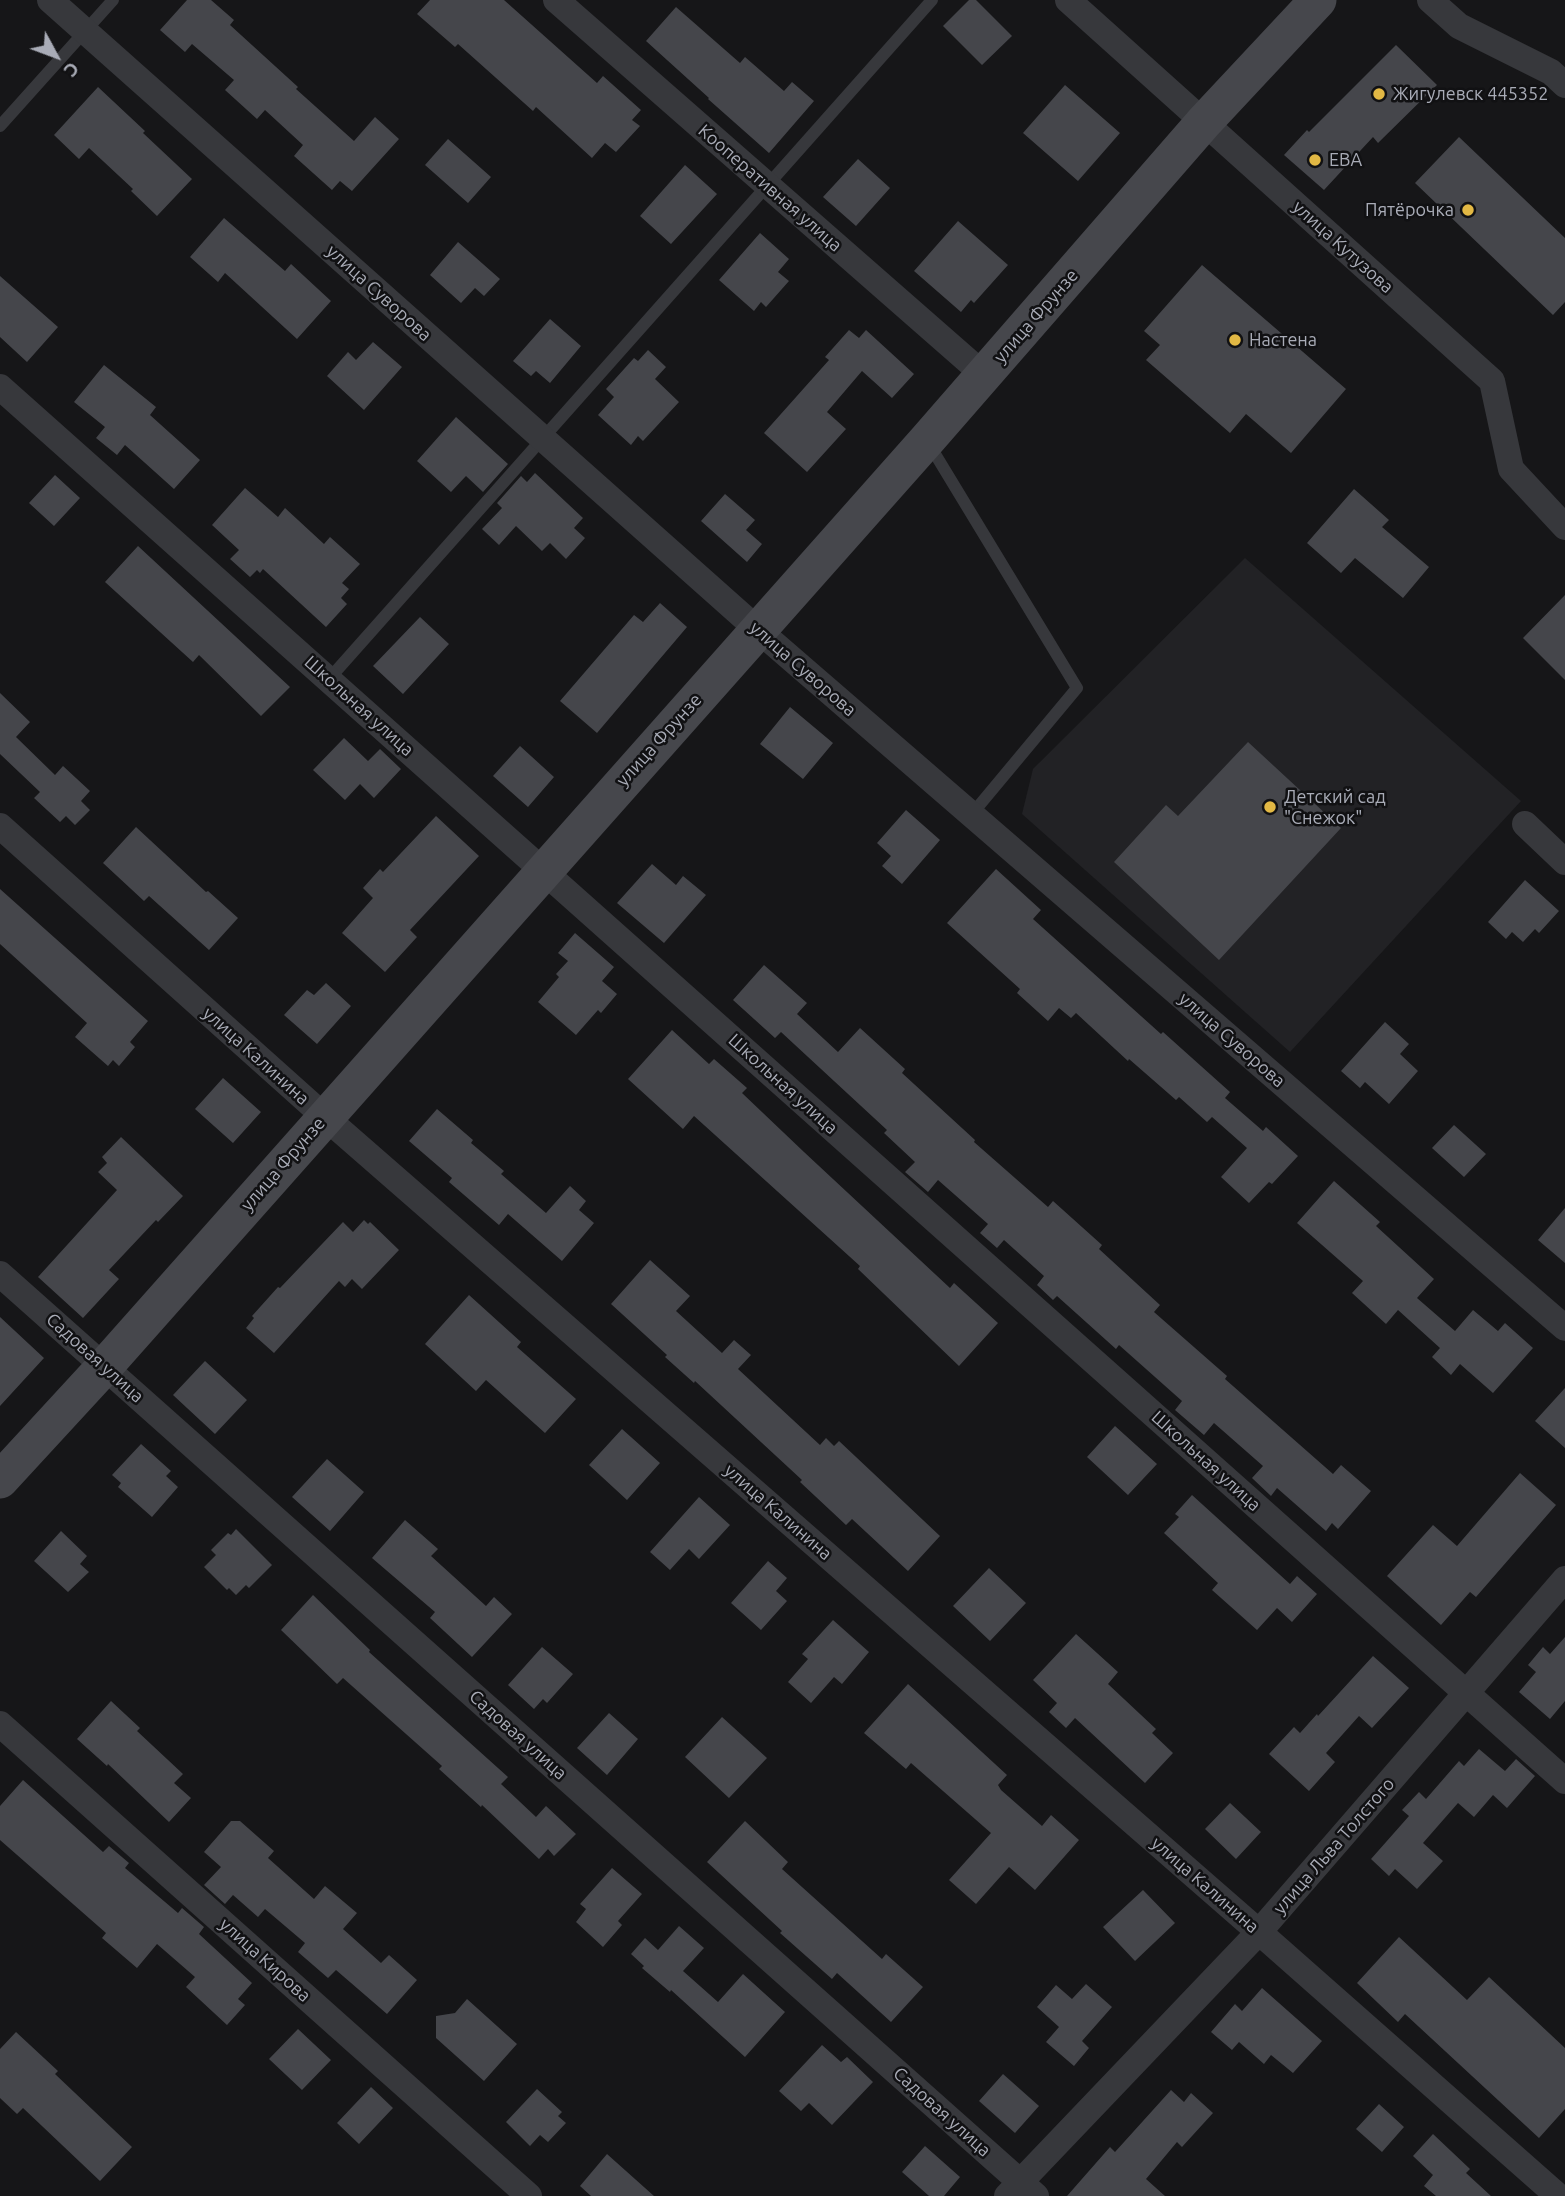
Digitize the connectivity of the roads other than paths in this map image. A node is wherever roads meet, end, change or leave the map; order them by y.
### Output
1 (50, 0) edge
2 (113, 0) edge
3 (556, 0) edge
4 (932, 0) edge
5 (1068, 0) edge
6 (1318, 0) edge
7 (1430, 0) edge
8 (85, 31) junction
9 (1565, 85) edge
10 (1204, 122) junction
11 (0, 126) edge
12 (767, 185) junction
13 (984, 375) junction
14 (0, 387) edge
15 (543, 439) junction
16 (927, 440) junction
17 (1565, 527) edge
18 (757, 629) junction
19 (328, 679) junction
20 (972, 814) junction
21 (1524, 824) dead end
22 (0, 827) edge
23 (1565, 862) edge
24 (543, 870) junction
25 (325, 1117) junction
26 (0, 1274) edge
27 (1565, 1328) edge
28 (104, 1366) junction
29 (0, 1480) edge
30 (1565, 1579) edge
31 (1466, 1693) junction
32 (0, 1724) edge
33 (1565, 1781) edge
34 (1259, 1932) junction
35 (1021, 2191) edge
36 (529, 2196) edge
37 (1558, 2196) edge

1 - 8 street, улица Суворова
2 - 8 lane
3 - 12 street, Кооперативная улица
4 - 12 lane
5 - 10 street, улица Кутузова
6 - 10 street, улица Фрунзе
7 - 9 street
8 - 11 lane
8 - 15 street, улица Суворова
10 - 13 street, улица Фрунзе
10 - 17 street, улица Кутузова
12 - 13 street, Кооперативная улица
12 - 15 lane
13 - 16 street, улица Фрунзе
14 - 19 street, Школьная улица
15 - 18 street, улица Суворова
15 - 19 lane
16 - 18 street, улица Фрунзе
16 - 20 lane
18 - 20 street, улица Суворова
18 - 24 street, улица Фрунзе
19 - 24 street, Школьная улица
20 - 27 street, улица Суворова
21 - 23 street
22 - 25 street, улица Калинина
24 - 25 street, улица Фрунзе
24 - 31 street, Школьная улица
25 - 28 street, улица Фрунзе
25 - 34 street, улица Калинина
26 - 28 street, Садовая улица
28 - 29 street, улица Фрунзе
28 - 35 street, Садовая улица
30 - 31 street, улица Льва Толстого
31 - 33 street, Школьная улица
31 - 34 street, улица Льва Толстого
32 - 36 street, улица Кирова
34 - 35 street, улица Льва Толстого
34 - 37 street, улица Калинина

